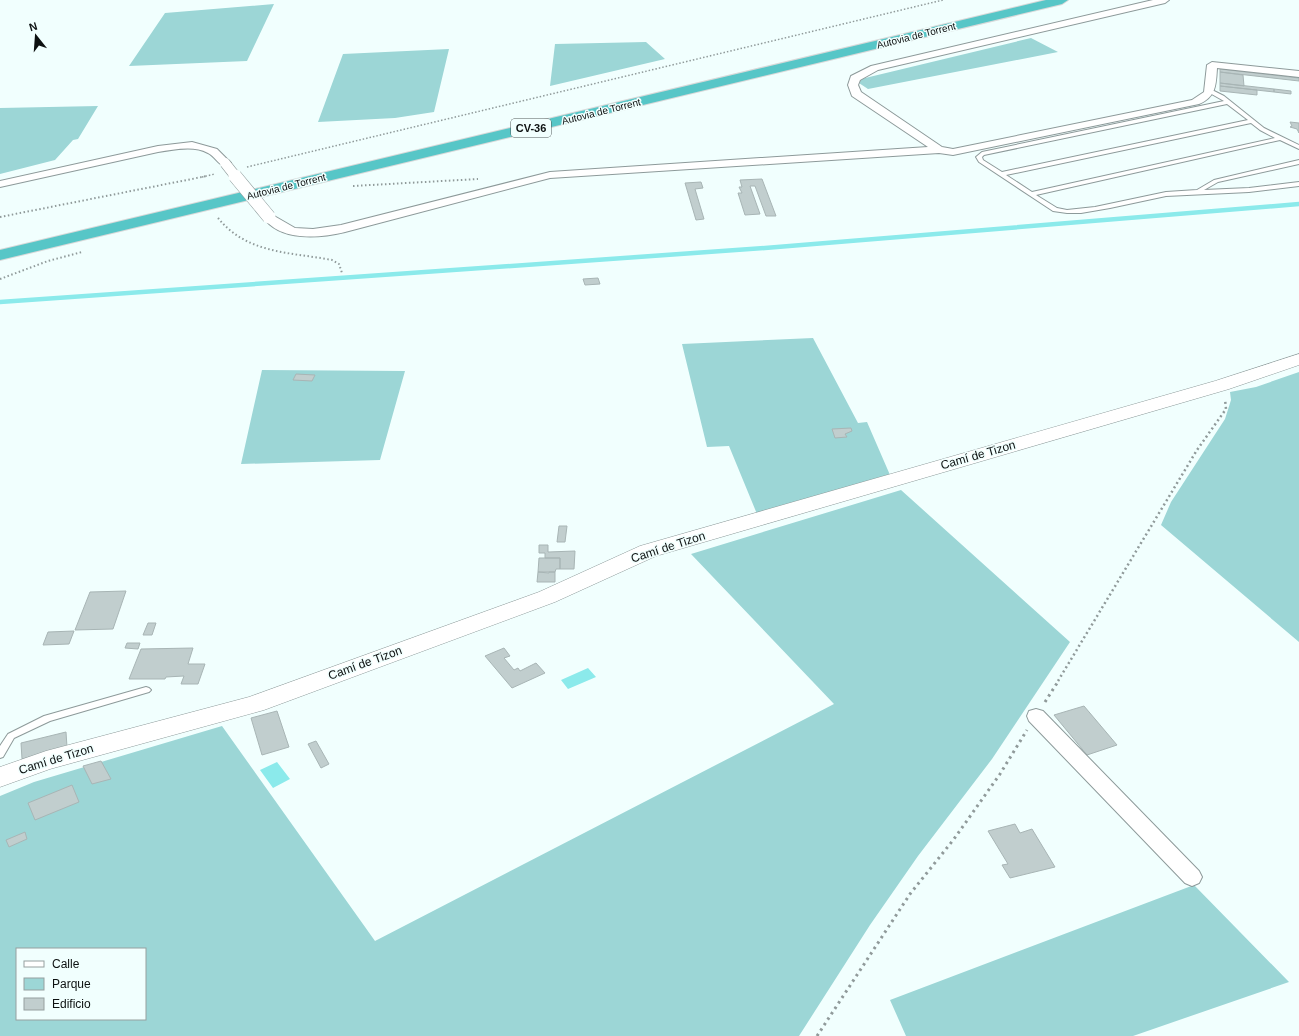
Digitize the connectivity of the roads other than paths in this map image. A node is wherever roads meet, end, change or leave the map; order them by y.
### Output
1 (1014, 0) edge
2 (1062, 0) edge
3 (1165, 0) edge
4 (1299, 74) edge
5 (1210, 91) junction
6 (1228, 102) junction
7 (1252, 121) junction
8 (1281, 138) junction
9 (1299, 147) edge
10 (939, 150) junction
11 (1299, 162) edge
12 (1001, 174) junction
13 (220, 180) road end
14 (0, 184) edge
15 (1299, 184) edge
16 (1199, 191) junction
17 (1031, 194) junction
18 (0, 255) edge
19 (1299, 359) edge
20 (146, 690) dead end
21 (1036, 716) dead end
22 (0, 754) edge
23 (0, 777) edge
24 (1192, 877) dead end

1 - 13 highway, Autovia de Torrent / CV-36
2 - 18 highway, Autovia de Torrent / CV-36
3 - 10 street
4 - 5 street
5 - 6 lane
5 - 10 street
6 - 7 lane
6 - 12 lane
7 - 8 lane
7 - 12 lane
8 - 9 lane
8 - 17 lane
10 - 14 street, bridge
11 - 16 lane
12 - 17 lane
15 - 16 lane
16 - 17 lane
19 - 23 street, Camí de Tizon
20 - 22 lane
21 - 24 street

